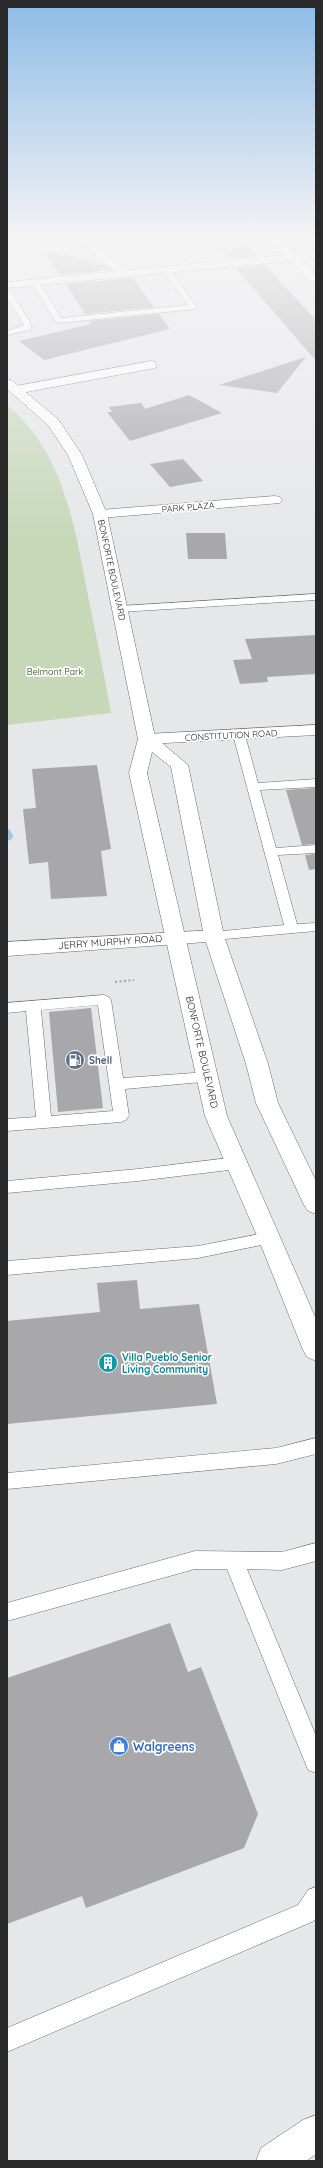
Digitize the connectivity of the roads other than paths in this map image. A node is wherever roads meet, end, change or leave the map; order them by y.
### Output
1 (151, 365) dead end
2 (11, 387) edge
3 (275, 500) dead end
4 (100, 514) junction
5 (316, 597) edge
6 (120, 610) junction
7 (316, 730) edge
8 (239, 735) junction
9 (147, 739) junction
10 (316, 783) edge
11 (254, 787) junction
12 (316, 849) edge
13 (271, 852) junction
14 (316, 927) edge
15 (292, 930) junction
16 (214, 936) junction
17 (177, 938) junction
18 (7, 949) edge
19 (33, 1006) junction
20 (7, 1008) edge
21 (208, 1077) junction
22 (117, 1084) junction
23 (44, 1122) junction
24 (7, 1125) edge
25 (237, 1163) junction
26 (7, 1186) edge
27 (316, 1205) edge
28 (270, 1238) junction
29 (7, 1268) edge
30 (316, 1350) edge
31 (316, 1446) edge
32 (7, 1481) edge
33 (316, 1552) edge
34 (233, 1560) junction
35 (7, 1612) edge
36 (316, 1762) edge
37 (316, 1898) edge
38 (7, 2040) edge

1 - 2 main road
2 - 4 main road, BONFORTE BOULEVARD
3 - 4 main road, PARK PLAZA
4 - 6 main road, BONFORTE BOULEVARD
5 - 6 lane
6 - 9 main road, BONFORTE BOULEVARD
7 - 8 main road, CONSTITUTION ROAD
8 - 9 main road, CONSTITUTION ROAD
8 - 11 lane
9 - 16 main road
9 - 17 main road, BONFORTE BOULEVARD
10 - 11 lane
11 - 13 lane
12 - 13 lane
13 - 15 lane
14 - 15 lane
15 - 16 lane
16 - 17 main road, JERRY MURPHY ROAD
16 - 27 main road
17 - 18 main road, JERRY MURPHY ROAD
17 - 21 main road, BONFORTE BOULEVARD
19 - 20 lane
19 - 22 lane
19 - 23 lane
21 - 22 lane
21 - 25 main road, BONFORTE BOULEVARD
22 - 23 lane
23 - 24 lane
25 - 26 lane
25 - 28 main road, BONFORTE BOULEVARD
28 - 29 lane
28 - 30 main road, BONFORTE BOULEVARD
31 - 32 lane
33 - 34 lane
34 - 35 lane
34 - 36 lane
37 - 38 lane

